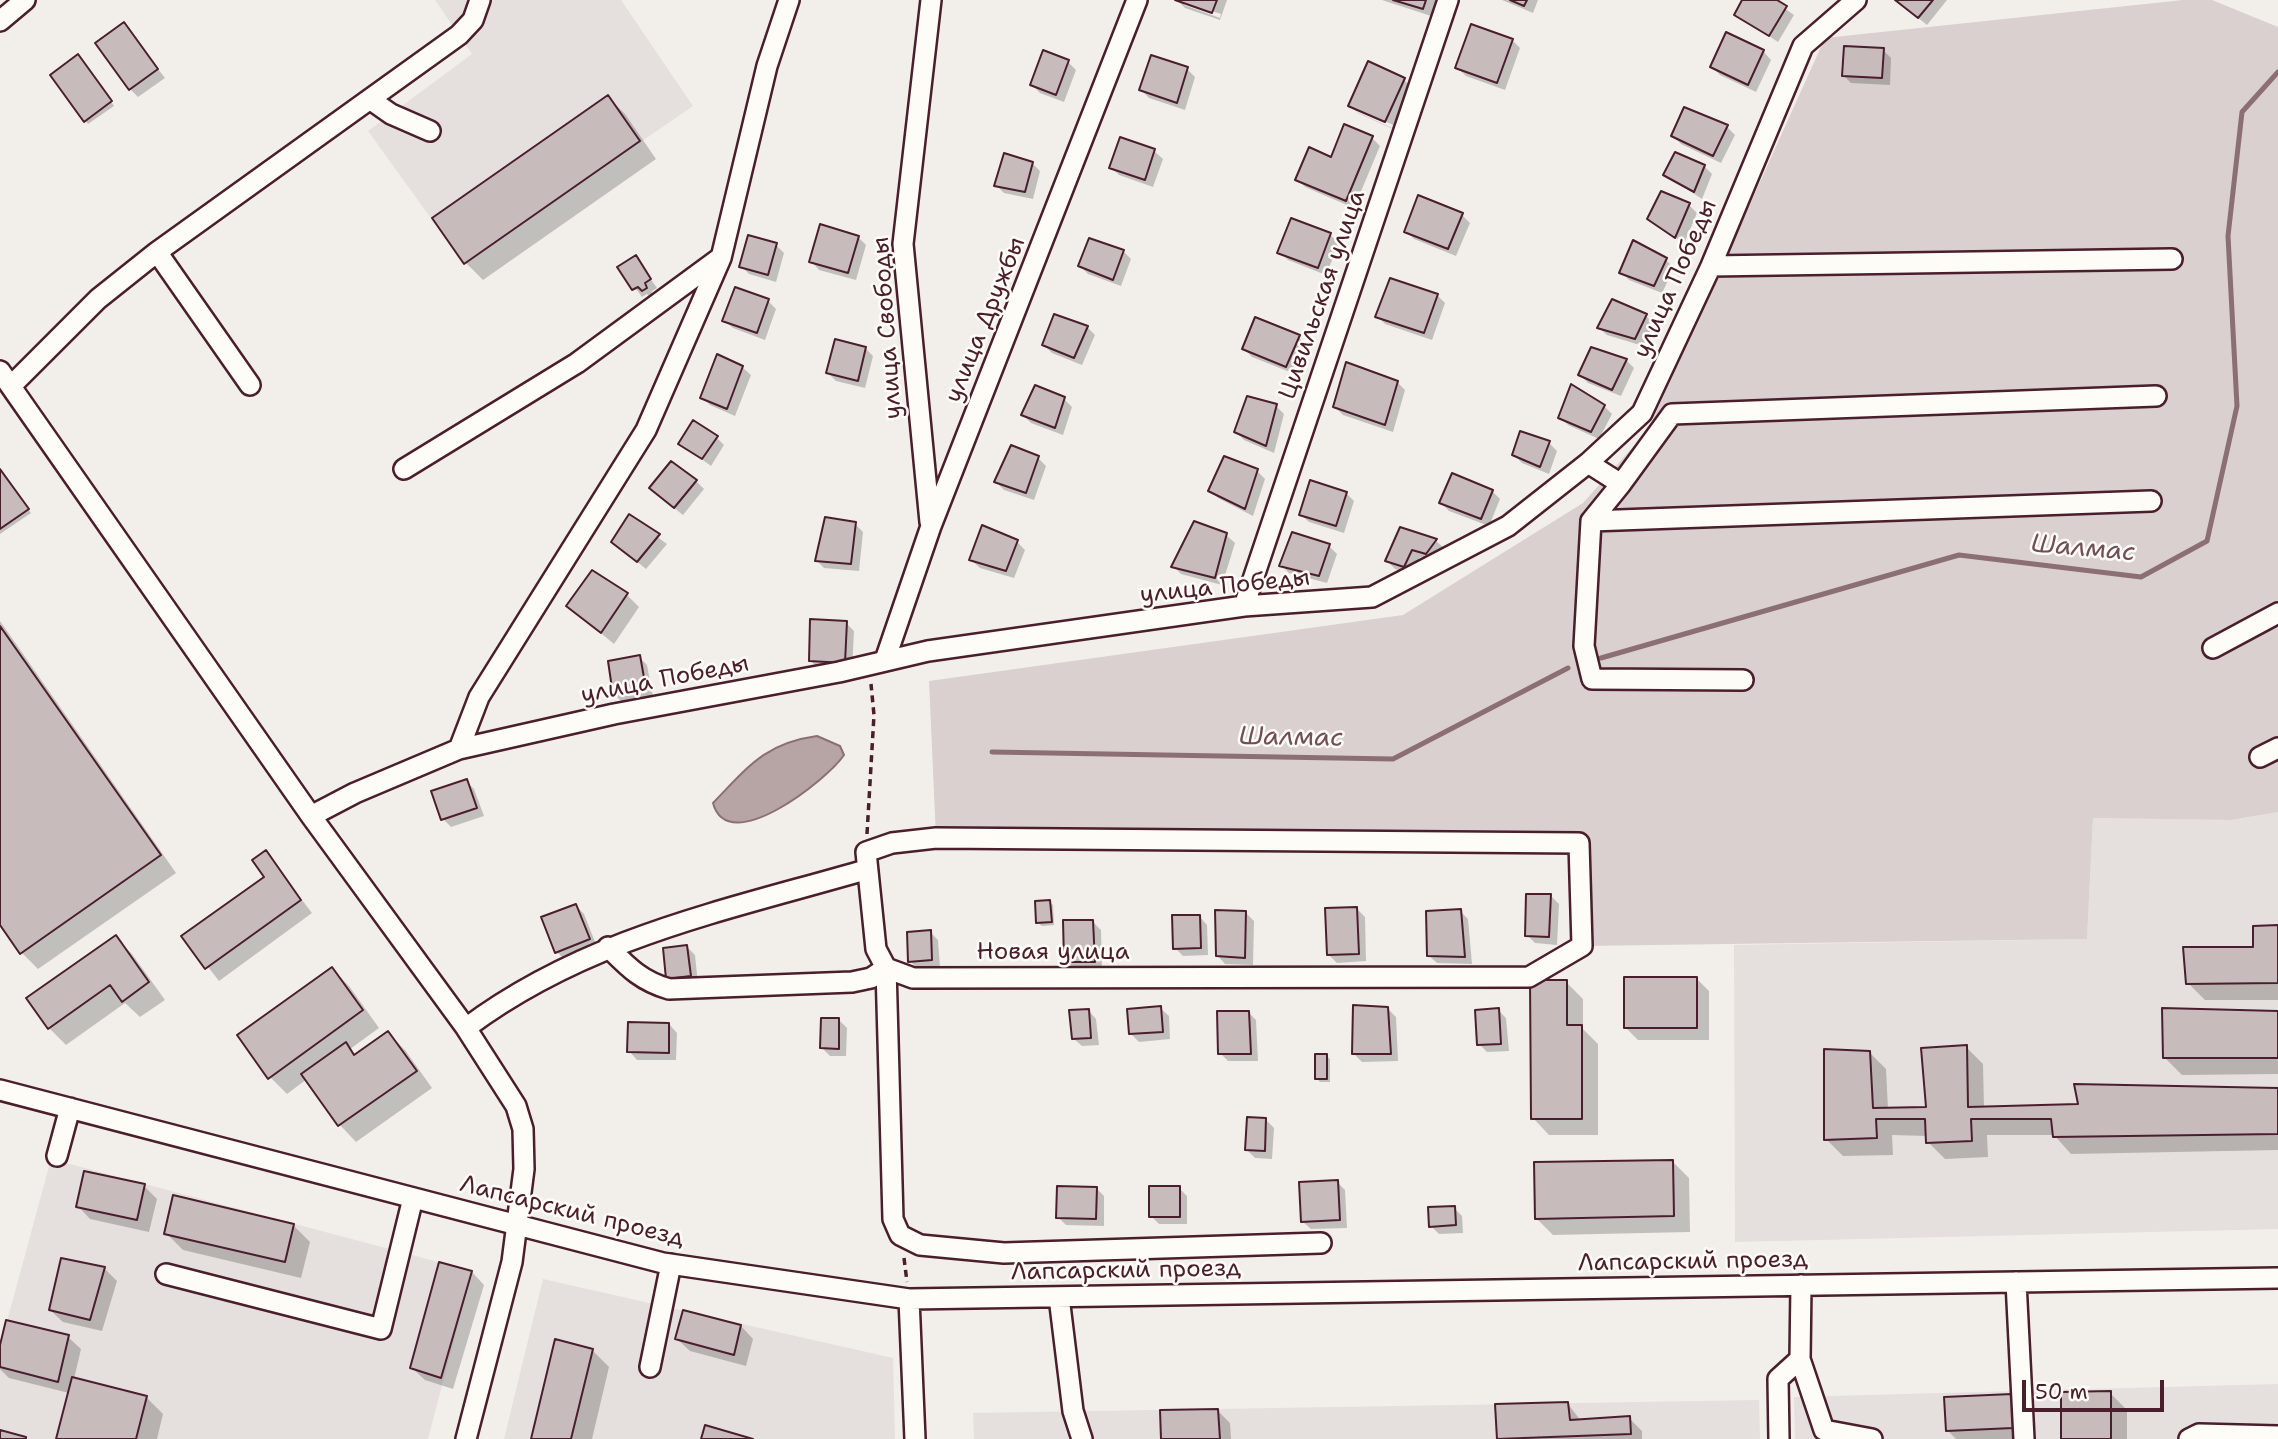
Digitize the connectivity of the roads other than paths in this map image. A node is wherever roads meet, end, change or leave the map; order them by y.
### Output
1 (25, 0) edge
2 (480, 0) edge
3 (789, 0) edge
4 (931, 0) edge
5 (1137, 0) edge
6 (1448, 0) edge
7 (1856, 0) edge
8 (0, 21) edge
9 (371, 100) junction
10 (430, 131) dead end
11 (157, 252) junction
12 (721, 258) junction
13 (2172, 259) dead end
14 (1711, 265) junction
15 (5, 379) edge
16 (250, 386) dead end
17 (2156, 396) dead end
18 (1588, 463) junction
19 (404, 469) dead end
20 (1620, 484) junction
21 (2151, 500) dead end
22 (1591, 521) junction
23 (930, 526) junction
24 (1244, 606) junction
25 (2278, 613) edge
26 (2213, 648) dead end
27 (877, 662) junction
28 (1743, 680) dead end
29 (459, 748) junction
30 (312, 816) junction
31 (866, 861) junction
32 (608, 947) junction
33 (886, 968) junction
34 (466, 1028) junction
35 (0, 1090) edge
36 (70, 1108) junction
37 (57, 1156) dead end
38 (413, 1198) junction
39 (518, 1224) junction
40 (1321, 1243) dead end
41 (671, 1264) junction
42 (166, 1274) dead end
43 (2278, 1278) edge
44 (2016, 1282) junction
45 (1801, 1285) junction
46 (1059, 1297) junction
47 (909, 1299) junction
48 (1800, 1359) junction
49 (650, 1367) dead end
50 (2278, 1436) edge
51 (466, 1439) edge
52 (915, 1439) edge
53 (1082, 1439) edge
54 (1779, 1439) edge
55 (1872, 1439) edge
56 (2024, 1439) edge
57 (2189, 1439) edge

1 - 8 street
2 - 9 street
3 - 12 street
4 - 23 street, улица Свободы
5 - 23 street, улица Дружбы
6 - 24 street, Цивильская улица
7 - 14 street, улица Победы
9 - 10 street
9 - 11 street
11 - 15 street
11 - 16 street
12 - 19 street
12 - 29 street
13 - 14 street
14 - 18 street, улица Победы
15 - 30 street
17 - 20 street
18 - 20 street
18 - 24 street, улица Победы
20 - 22 street
21 - 22 street
22 - 28 street
23 - 27 street, улица Дружбы
24 - 27 street, улица Победы
25 - 26 street
27 - 29 street, улица Победы
29 - 30 street, улица Победы
30 - 34 street
31 - 32 street
31 - 33 street
31 - 33 street, Новая улица
32 - 33 street
32 - 34 street
33 - 40 street
34 - 39 street
35 - 36 street, Лапсарский проезд
36 - 37 street
36 - 38 street, Лапсарский проезд
38 - 39 street, Лапсарский проезд
38 - 42 street
39 - 41 street, Лапсарский проезд
39 - 51 street
41 - 47 street, Лапсарский проезд
41 - 49 street
43 - 44 street, Лапсарский проезд
44 - 45 street, Лапсарский проезд
44 - 56 street
45 - 46 street, Лапсарский проезд
45 - 48 street
46 - 47 street, Лапсарский проезд
46 - 53 street
47 - 52 street
48 - 54 street
48 - 55 street
50 - 57 street

